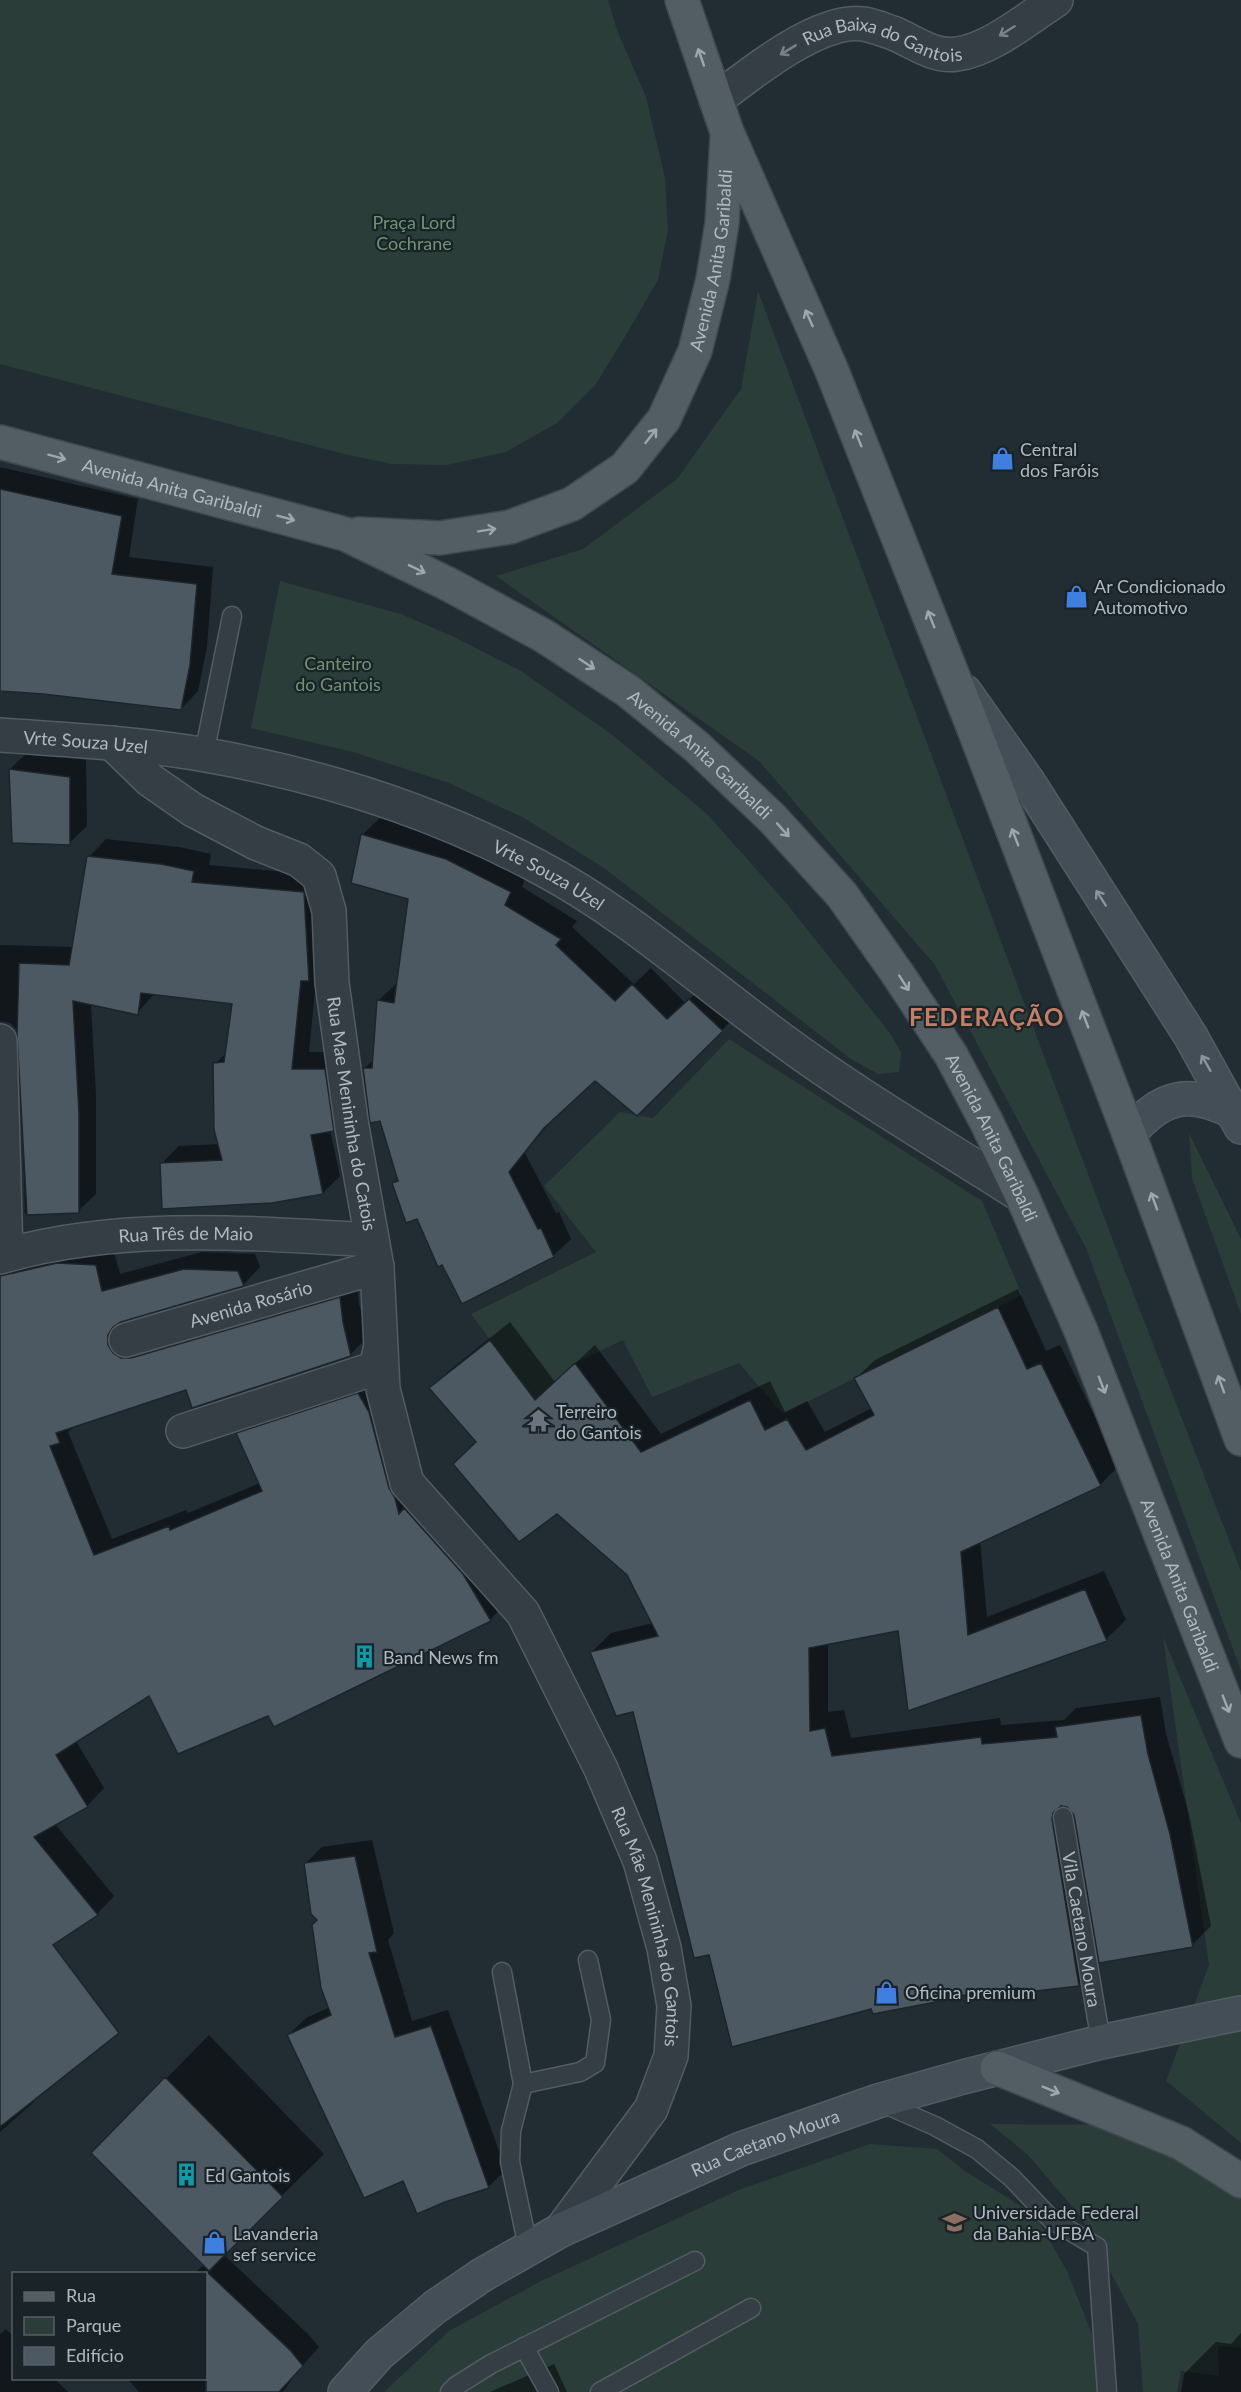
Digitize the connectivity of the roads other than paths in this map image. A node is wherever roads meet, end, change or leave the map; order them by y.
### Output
1 (682, 0) edge
2 (1056, 0) edge
3 (716, 100) junction
4 (727, 132) junction
5 (0, 442) edge
6 (345, 534) junction
7 (232, 616) dead end
8 (952, 673) junction
9 (0, 735) edge
10 (112, 743) junction
11 (204, 754) junction
12 (0, 1041) edge
13 (1238, 1120) edge
14 (1129, 1134) junction
15 (1022, 1196) junction
16 (374, 1253) junction
17 (3, 1256) edge
18 (126, 1340) dead end
19 (380, 1350) junction
20 (183, 1431) dead end
21 (1241, 1439) edge
22 (1241, 1741) edge
23 (1063, 1817) dead end
24 (588, 1960) dead end
25 (502, 1972) dead end
26 (1241, 2013) edge
27 (1101, 2042) junction
28 (997, 2068) junction
29 (523, 2084) junction
30 (878, 2101) junction
31 (1241, 2181) edge
32 (561, 2230) junction
33 (528, 2247) junction
34 (695, 2261) dead end
35 (751, 2308) dead end
36 (524, 2347) junction
37 (345, 2392) edge
38 (450, 2392) edge
39 (549, 2392) edge
40 (600, 2392) edge
41 (1107, 2392) edge

3 -> 1 main road, Avenida Anita Garibaldi
2 -> 3 street, Rua Baixa do Gantois
3 - 4 main road, Avenida Anita Garibaldi
6 -> 4 main road, Avenida Anita Garibaldi
8 -> 4 main road, Avenida Anita Garibaldi
5 -> 6 main road, Avenida Anita Garibaldi
6 -> 15 main road, Avenida Anita Garibaldi
7 - 11 lane
13 -> 8 main road, Avenida Anita Garibaldi
14 -> 8 main road, Avenida Anita Garibaldi
9 - 10 street, Vrte Souza Uzel
10 - 11 street, Vrte Souza Uzel
10 - 16 street, Rua Mae Menininha do Catois
11 - 15 street, Vrte Souza Uzel
12 - 17 street
13 - 14 main road, Avenida Anita Garibaldi
21 -> 14 main road, Avenida Anita Garibaldi
15 -> 22 main road, Avenida Anita Garibaldi
16 - 17 street, Rua Três de Maio
16 - 18 street, Avenida Rosário
16 - 19 street, Rua Mae Menininha do Catois
19 - 20 street
19 - 32 street, Rua Mãe Menininha do Gantois
23 - 27 lane, Vila Caetano Moura
24 - 29 lane
25 - 29 lane
26 - 27 main road, Rua Caetano Moura
27 - 28 main road, Rua Caetano Moura
28 - 30 main road, Rua Caetano Moura
28 -> 31 main road
29 - 33 lane
30 - 32 main road, Rua Caetano Moura
30 - 41 lane
32 - 33 main road, Rua Caetano Moura
33 - 37 main road, Rua Caetano Moura
34 - 36 lane
35 - 40 lane
36 - 38 lane
36 - 39 lane

